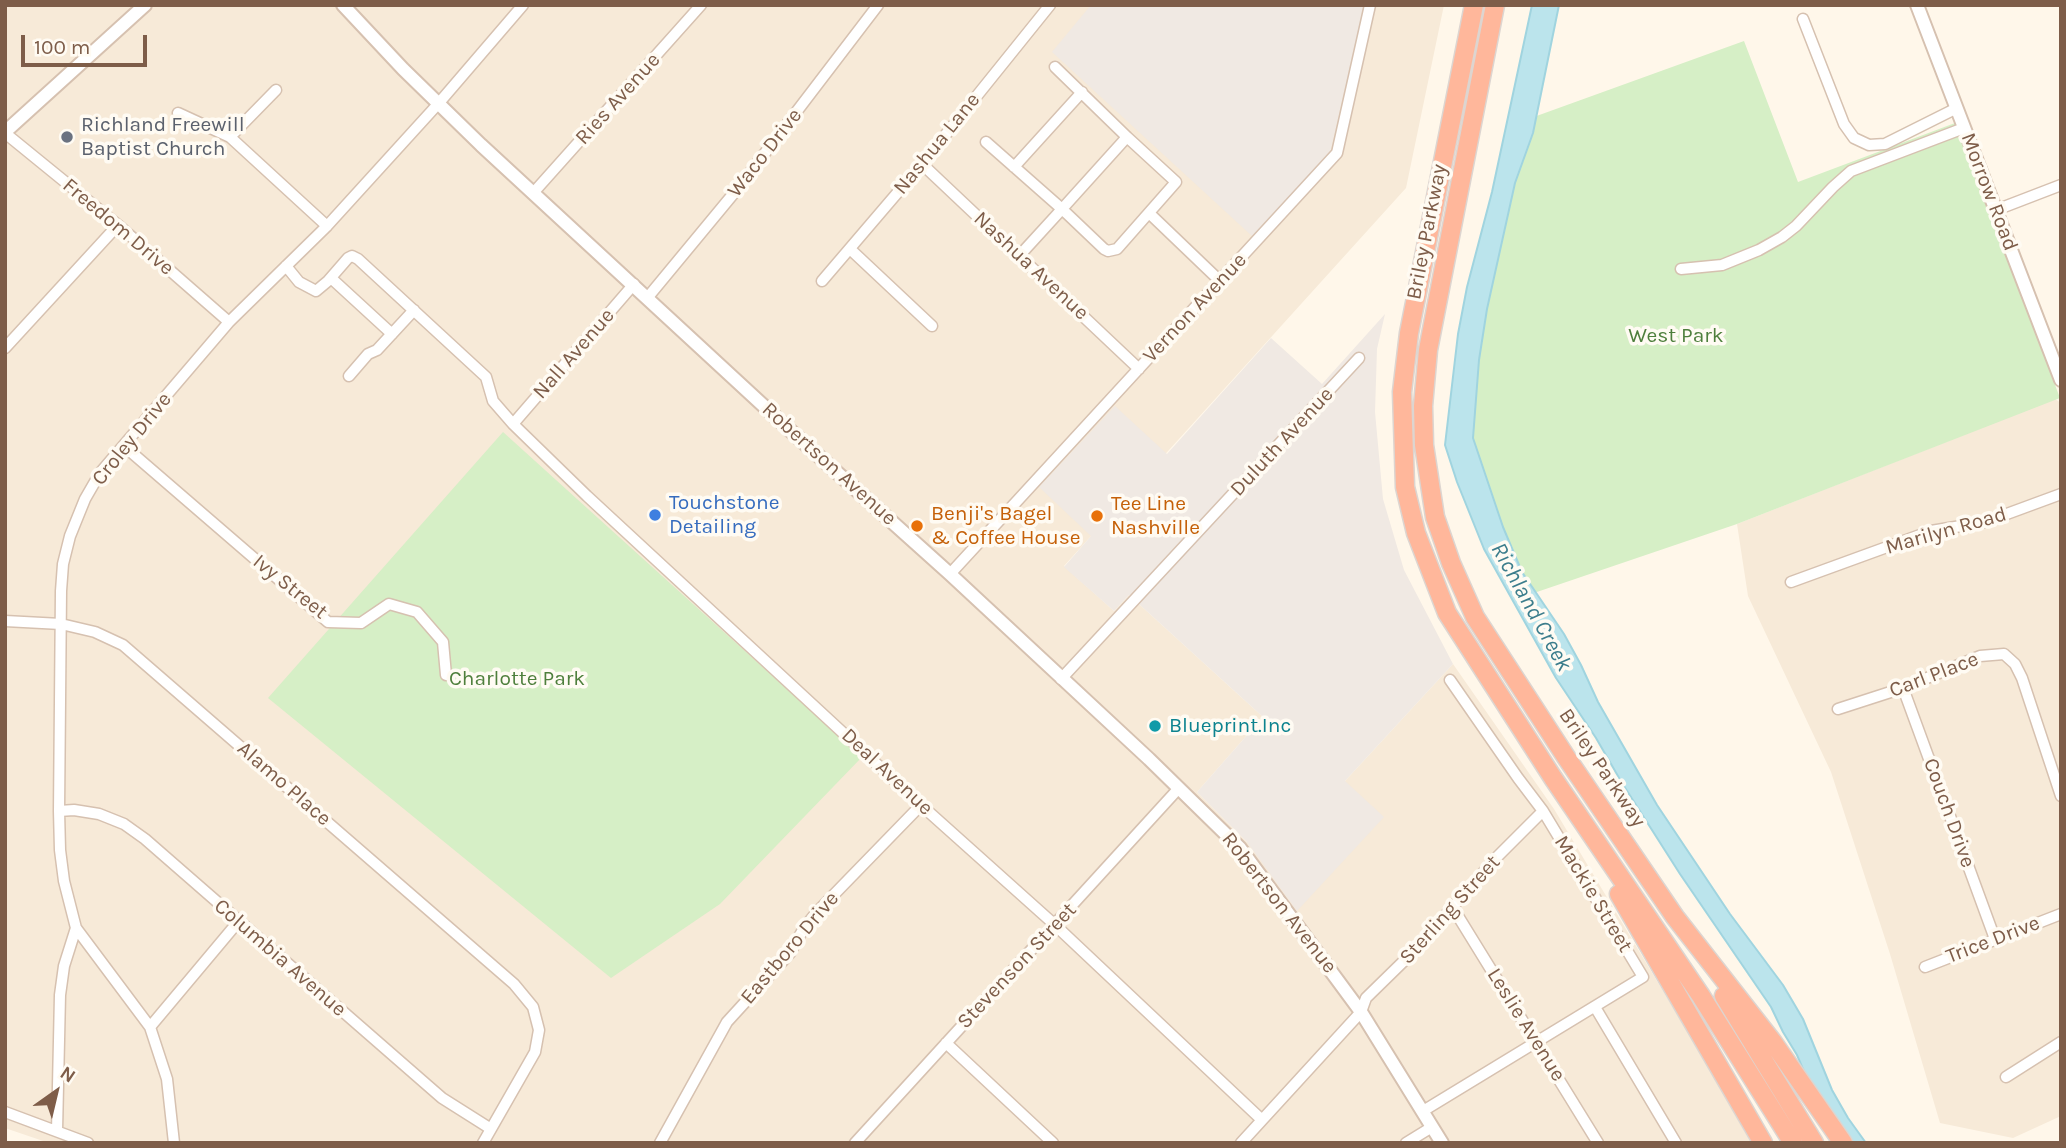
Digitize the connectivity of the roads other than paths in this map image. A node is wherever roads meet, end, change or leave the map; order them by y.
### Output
1 (145, 5) edge
2 (343, 5) edge
3 (523, 5) edge
4 (701, 5) edge
5 (878, 5) edge
6 (1050, 5) edge
7 (1370, 5) edge
8 (1474, 5) edge
9 (1495, 5) edge
10 (1917, 5) edge
11 (1803, 19) dead end
12 (1055, 67) dead end
13 (276, 90) dead end
14 (1082, 92) junction
15 (438, 104) junction
16 (1957, 108) junction
17 (178, 113) dead end
18 (1964, 128) junction
19 (5, 133) edge
20 (230, 137) junction
21 (1127, 137) junction
22 (986, 142) dead end
23 (922, 164) junction
24 (1014, 167) junction
25 (2061, 185) edge
26 (534, 192) junction
27 (1062, 209) junction
28 (1996, 210) junction
29 (1149, 213) junction
30 (118, 225) junction
31 (327, 226) junction
32 (850, 249) junction
33 (1020, 255) junction
34 (286, 266) junction
35 (1681, 269) dead end
36 (331, 278) junction
37 (822, 281) dead end
38 (1220, 281) junction
39 (634, 284) junction
40 (648, 297) junction
41 (414, 310) junction
42 (229, 322) junction
43 (932, 326) dead end
44 (392, 334) junction
45 (5, 348) edge
46 (1359, 358) dead end
47 (1139, 369) junction
48 (349, 376) dead end
49 (2061, 380) edge
50 (513, 424) junction
51 (124, 446) junction
52 (2061, 494) edge
53 (950, 574) junction
54 (1791, 582) dead end
55 (5, 621) edge
56 (61, 624) junction
57 (446, 675) dead end
58 (1061, 679) junction
59 (1450, 680) dead end
60 (1903, 688) junction
61 (1838, 709) dead end
62 (2061, 761) edge
63 (2049, 765) junction
64 (1553, 778) junction
65 (1179, 788) junction
66 (2061, 796) edge
67 (921, 805) junction
68 (59, 811) junction
69 (1543, 811) junction
70 (1453, 908) junction
71 (2061, 914) edge
72 (1675, 917) junction
73 (238, 922) junction
74 (1055, 925) junction
75 (76, 928) junction
76 (1995, 939) junction
77 (1925, 967) dead end
78 (1595, 1007) junction
79 (1361, 1012) junction
80 (150, 1027) junction
81 (1537, 1041) junction
82 (2061, 1042) edge
83 (946, 1044) junction
84 (2006, 1077) dead end
85 (1423, 1111) junction
86 (5, 1112) edge
87 (1262, 1119) junction
88 (1432, 1127) junction
89 (491, 1129) junction
90 (57, 1131) junction
91 (88, 1143) edge
92 (174, 1143) edge
93 (483, 1143) edge
94 (660, 1143) edge
95 (855, 1143) edge
96 (1054, 1143) edge
97 (1241, 1143) edge
98 (1406, 1143) edge
99 (1442, 1143) edge
100 (1598, 1143) edge
101 (1676, 1143) edge
102 (1763, 1143) edge
103 (1793, 1143) edge
104 (1814, 1143) edge
105 (1843, 1143) edge

1 - 19 street
2 - 15 street, Robertson Avenue
3 - 15 street, Croley Drive
4 - 26 street, Ries Avenue
5 - 40 street, Waco Drive
6 - 23 street, Nashua Lane
7 - 38 street, Vernon Avenue
8 - 64 highway, Briley Parkway
9 - 72 highway, Briley Parkway
10 - 16 street, Morrow Road
11 - 16 street
12 - 14 street
13 - 20 street
14 - 21 street
14 - 24 street
15 - 26 street, Robertson Avenue
15 - 31 street, Croley Drive
16 - 18 street, Morrow Road
17 - 20 street
18 - 28 street, Morrow Road
18 - 35 street
19 - 30 street, Freedom Drive
20 - 31 street
21 - 27 street
21 - 29 street
22 - 24 street
23 - 32 street, Nashua Lane
23 - 33 street, Nashua Avenue
24 - 27 street
25 - 28 street
26 - 39 street, Robertson Avenue
27 - 29 street
27 - 33 street
28 - 49 street, Morrow Road
29 - 38 street
30 - 42 street, Freedom Drive
30 - 45 street
31 - 34 street, Croley Drive
32 - 37 street, Nashua Lane
32 - 43 street
33 - 47 street, Nashua Avenue
34 - 36 street
34 - 42 street, Croley Drive
36 - 41 street, Deal Avenue
36 - 44 street
38 - 47 street, Vernon Avenue
39 - 40 street, Robertson Avenue
39 - 50 street, Nall Avenue
40 - 53 street, Robertson Avenue
41 - 44 street
41 - 50 street, Deal Avenue
42 - 51 street, Croley Drive
44 - 48 street
46 - 58 street, Duluth Avenue
47 - 53 street, Vernon Avenue
50 - 67 street, Deal Avenue
51 - 56 street, Croley Drive
51 - 57 street, Ivy Street
52 - 54 street, Marilyn Road
53 - 58 street, Robertson Avenue
55 - 56 street, Alamo Place
56 - 68 street, Croley Drive
56 - 89 street, Alamo Place
58 - 65 street, Robertson Avenue
59 - 69 street, Mackie Street
60 - 61 street, Carl Place
60 - 63 street, Carl Place
60 - 76 street, Couch Drive
62 - 63 street
63 - 66 street, Carl Place
64 - 102 highway
64 - 103 highway, Briley Parkway
65 - 74 street, Stevenson Street
65 - 79 street, Robertson Avenue
67 - 74 street, Deal Avenue
67 - 94 street, Eastboro Drive
68 - 73 street, Columbia Avenue
68 - 75 street, Croley Drive
69 - 70 street, Sterling Street
69 - 78 street, Mackie Street
70 - 79 street, Sterling Street
70 - 81 street, Leslie Avenue
71 - 76 street, Trice Drive
72 - 104 highway
72 - 105 highway, Briley Parkway
73 - 80 street
73 - 89 street, Columbia Avenue
74 - 83 street, Stevenson Street
74 - 87 street, Deal Avenue
75 - 80 street, Croley Drive
75 - 90 street
76 - 77 street, Trice Drive
78 - 81 street
78 - 101 street
79 - 85 street, Robertson Avenue
79 - 87 street, Sterling Street
80 - 92 street, Croley Drive
81 - 85 street
81 - 100 street, Leslie Avenue
82 - 84 street
83 - 95 street, Stevenson Street
83 - 96 street
85 - 88 street, Robertson Avenue
86 - 90 street
87 - 97 street, Sterling Street
88 - 98 street
88 - 99 street, Robertson Avenue
89 - 93 street
90 - 91 street

